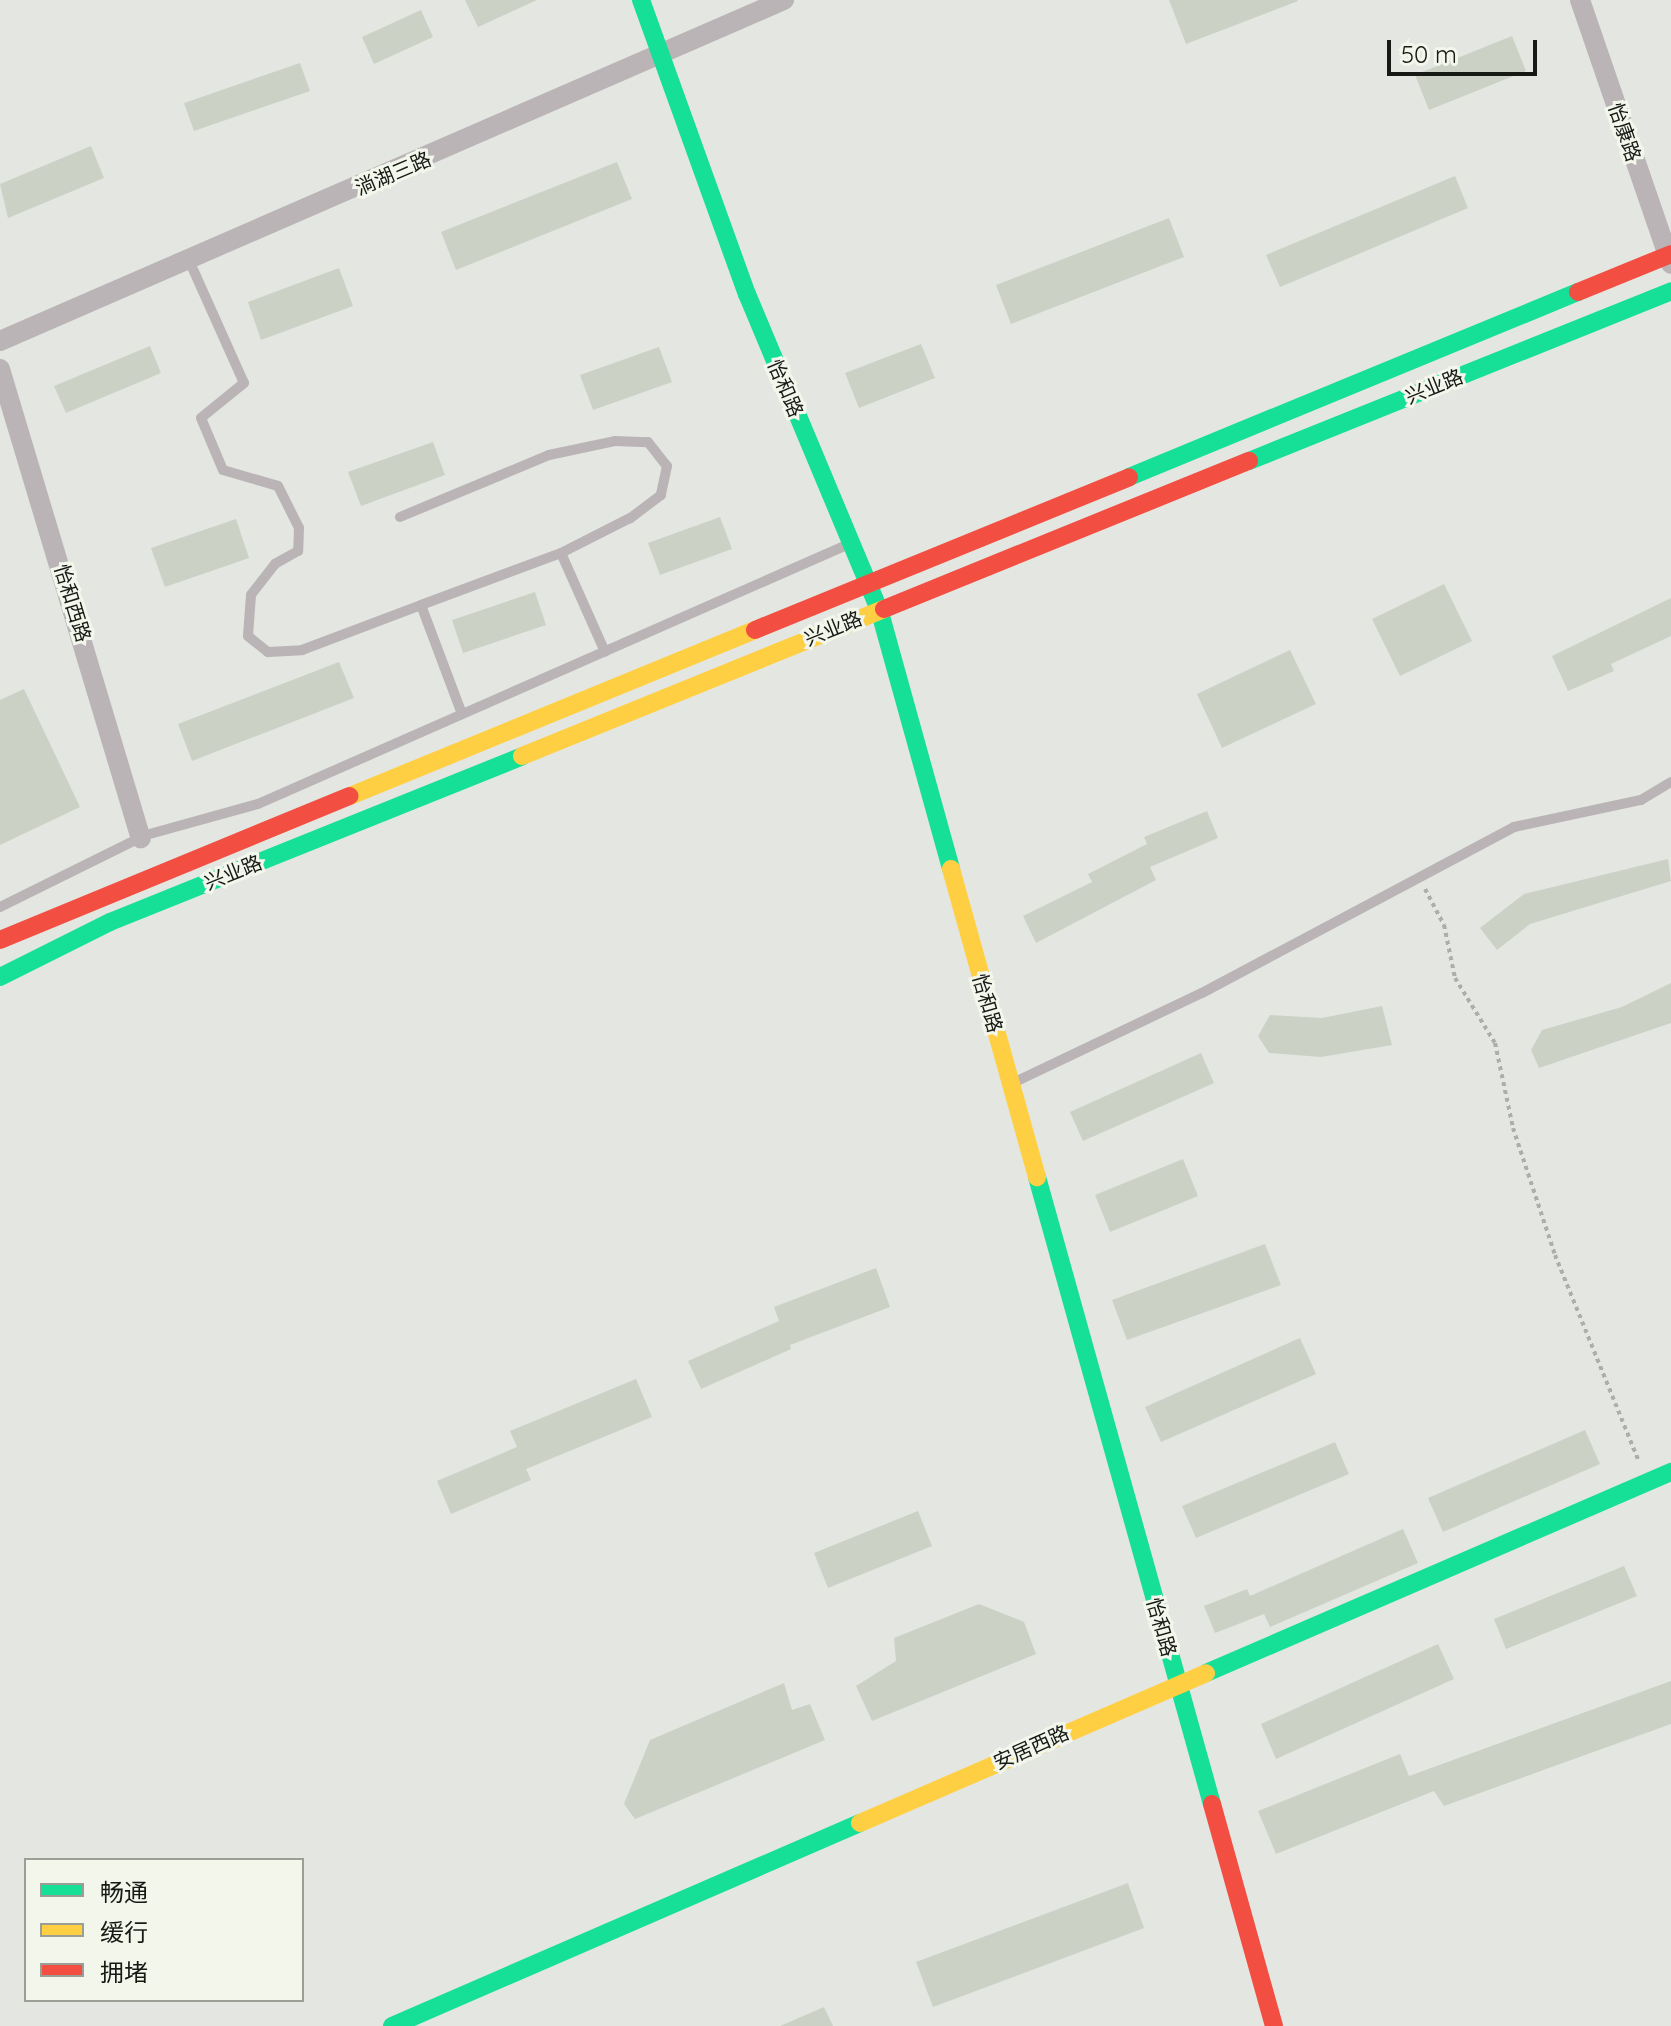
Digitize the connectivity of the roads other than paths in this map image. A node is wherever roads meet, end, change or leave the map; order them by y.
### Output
1 (641, 0) edge
2 (784, 0) edge
3 (1580, 0) edge
4 (661, 56) junction
5 (188, 258) junction
6 (1670, 258) edge
7 (1671, 291) edge
8 (0, 341) edge
9 (0, 369) edge
10 (400, 517) dead end
11 (851, 543) junction
12 (561, 553) junction
13 (869, 586) junction
14 (421, 605) junction
15 (879, 609) junction
16 (605, 652) junction
17 (462, 714) junction
18 (1671, 782) edge
19 (141, 838) junction
20 (0, 907) edge
21 (0, 940) edge
22 (0, 977) edge
23 (1011, 1084) junction
24 (1671, 1472) edge
25 (1178, 1683) junction
26 (392, 2026) edge
27 (1274, 2026) edge

1 - 4 main road, 怡和路
2 - 4 street, 淌湖三路
3 - 6 street, 怡康路
4 - 5 street, 淌湖三路
4 - 11 main road, 怡和路
5 - 8 street, 淌湖三路
5 - 14 lane
6 - 13 main road, 兴业路
7 - 15 main road, 兴业路
9 - 19 street, 怡和西路
10 - 12 lane
11 - 13 main road, 怡和路
11 - 16 lane
12 - 14 lane
12 - 16 lane
13 - 15 main road, 怡和路
13 - 21 main road, 兴业路
14 - 17 lane
15 - 22 main road, 兴业路
15 - 23 main road, 怡和路
16 - 17 lane
17 - 19 lane
18 - 23 lane
19 - 20 lane
23 - 25 main road, 怡和路
24 - 25 main road, 安居西路
25 - 26 main road, 安居西路
25 - 27 main road, 怡和路

